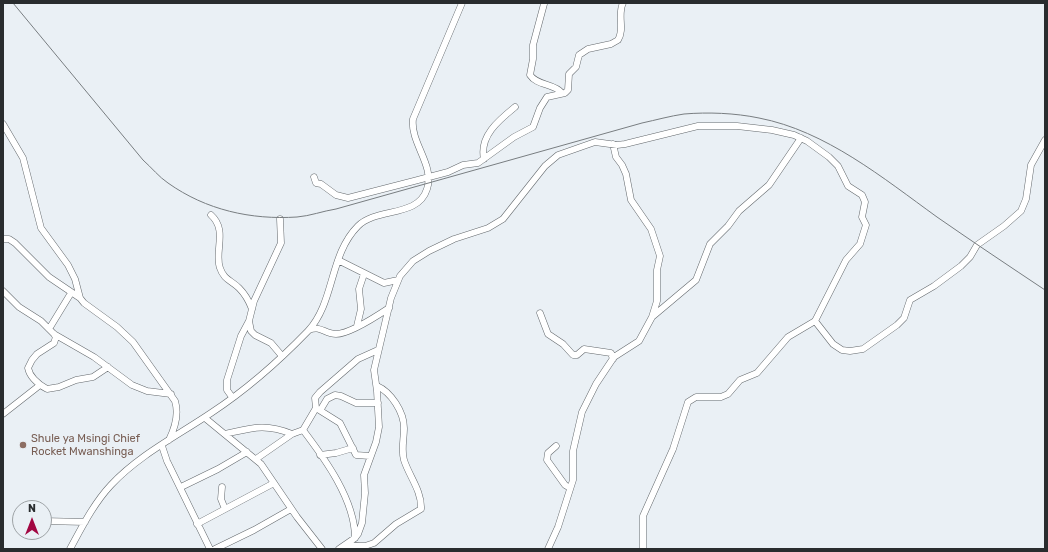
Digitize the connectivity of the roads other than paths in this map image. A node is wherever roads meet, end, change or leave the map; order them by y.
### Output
1 (462, 3) edge
2 (623, 3) edge
3 (544, 4) dead end
4 (548, 85) junction
5 (562, 93) junction
6 (549, 96) junction
7 (515, 107) dead end
8 (3, 124) edge
9 (801, 138) junction
10 (1045, 140) edge
11 (613, 144) junction
12 (484, 158) junction
13 (314, 177) dead end
14 (428, 177) junction
15 (211, 215) dead end
16 (280, 219) dead end
17 (3, 239) edge
18 (338, 260) junction
19 (364, 274) junction
20 (398, 280) junction
21 (3, 291) edge
22 (71, 293) junction
23 (80, 298) junction
24 (389, 308) junction
25 (252, 309) junction
26 (540, 313) dead end
27 (652, 317) junction
28 (249, 321) junction
29 (815, 321) junction
30 (357, 326) junction
31 (49, 329) junction
32 (309, 330) junction
33 (54, 334) junction
34 (378, 350) junction
35 (282, 356) junction
36 (613, 359) junction
37 (108, 367) junction
38 (40, 385) junction
39 (377, 386) junction
40 (171, 394) junction
41 (232, 397) junction
42 (378, 403) junction
43 (319, 409) junction
44 (3, 414) edge
45 (205, 418) junction
46 (303, 430) junction
47 (225, 434) junction
48 (292, 434) junction
49 (169, 440) junction
50 (162, 446) junction
51 (556, 446) dead end
52 (353, 448) junction
53 (247, 452) junction
54 (320, 454) junction
55 (370, 456) junction
56 (256, 459) junction
57 (274, 483) junction
58 (181, 487) junction
59 (222, 487) dead end
60 (570, 488) junction
61 (225, 509) junction
62 (292, 509) junction
63 (52, 521) edge
64 (85, 522) junction
65 (197, 524) junction
66 (355, 538) junction
67 (346, 545) junction
68 (355, 547) edge
69 (70, 549) edge
70 (210, 549) edge
71 (215, 549) edge
72 (322, 549) edge
73 (339, 549) edge
74 (549, 549) edge
75 (643, 549) edge

1 - 14 street
2 - 5 street
3 - 4 street
4 - 5 street
4 - 6 street
5 - 6 street
6 - 12 street
7 - 12 street
8 - 23 street
9 - 11 street
9 - 27 street
9 - 29 street
10 - 29 street
11 - 20 street
11 - 27 street
12 - 14 street
13 - 14 street
14 - 18 street
15 - 25 street
16 - 25 street
17 - 22 street
18 - 19 street
18 - 32 street
19 - 20 street
19 - 30 street
20 - 24 street
21 - 31 street
22 - 23 street
22 - 31 street
23 - 40 street
24 - 30 street
24 - 34 street
25 - 28 street
26 - 36 street
27 - 36 street
28 - 35 street
28 - 41 street
29 - 75 street
30 - 32 street
31 - 33 street
32 - 35 street
33 - 37 street
33 - 38 street
34 - 39 street
34 - 43 street
35 - 41 street
36 - 60 street
37 - 38 street
37 - 40 street
38 - 44 street
39 - 42 street
39 - 68 street
40 - 49 street
41 - 45 street
42 - 43 street
42 - 55 street
43 - 46 street
43 - 52 street
45 - 47 street
45 - 49 street
46 - 48 street
46 - 54 street
47 - 48 street
47 - 53 street
48 - 56 street
49 - 50 street
50 - 58 street
50 - 64 street
51 - 60 street
52 - 54 street
52 - 55 street
53 - 56 street
53 - 58 street
54 - 66 street
55 - 66 street
56 - 57 street
57 - 61 street
57 - 62 street
58 - 65 street
59 - 61 street
60 - 74 street
61 - 65 street
62 - 71 street
62 - 72 street
63 - 64 street
64 - 69 street
65 - 70 street
66 - 67 street
67 - 68 street
67 - 73 street

